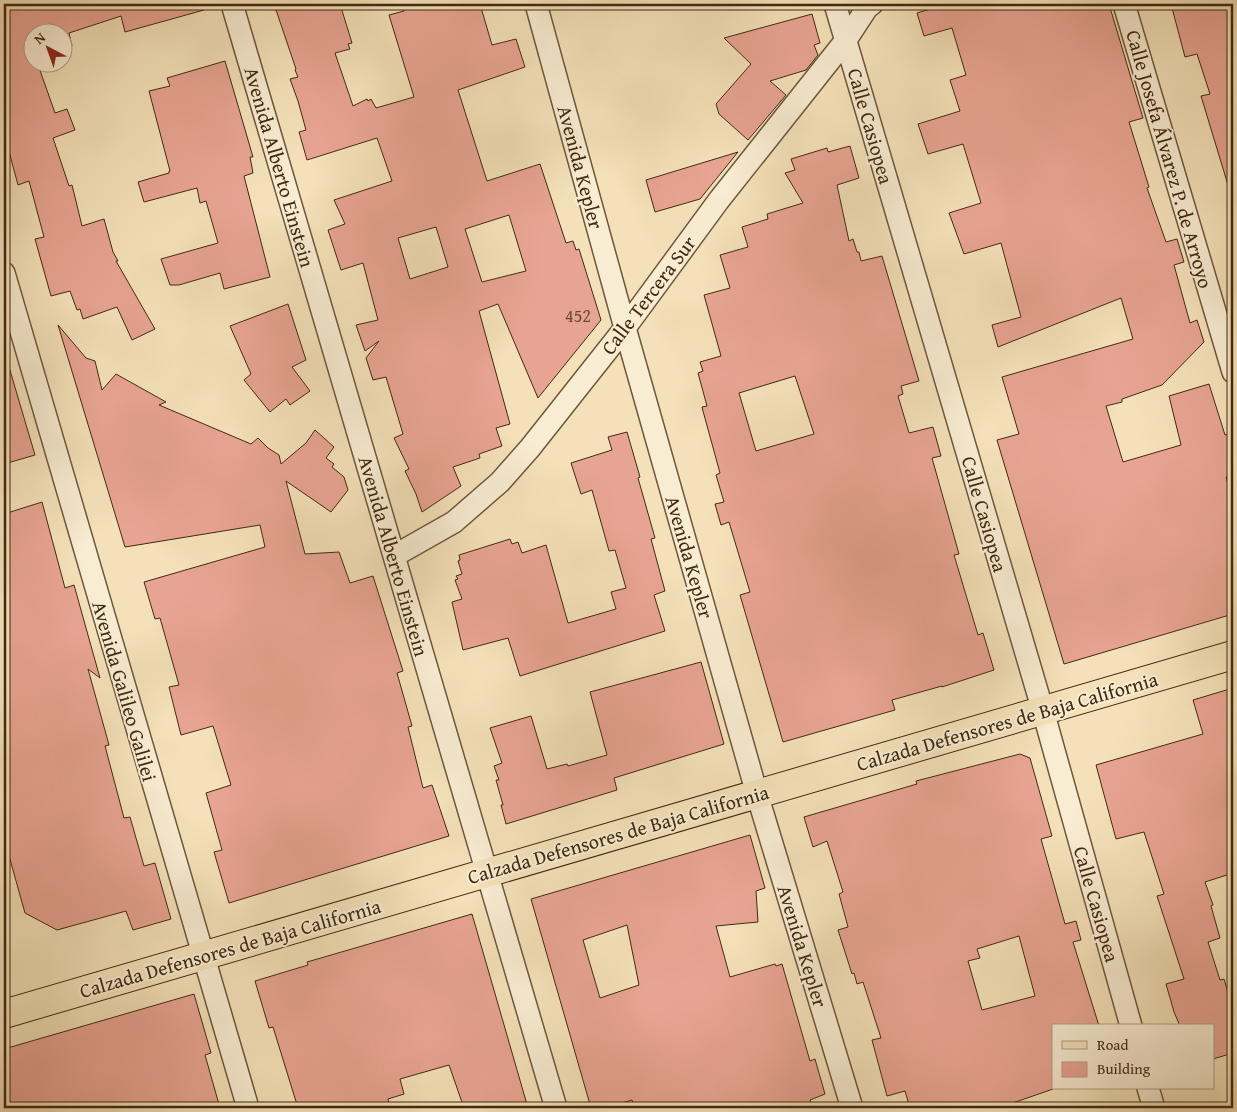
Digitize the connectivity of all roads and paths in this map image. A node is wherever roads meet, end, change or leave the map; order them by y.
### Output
1 (232, 4) edge
2 (536, 4) edge
3 (835, 4) edge
4 (872, 4) edge
5 (1124, 4) edge
6 (846, 40) junction
7 (4, 278) edge
8 (625, 328) junction
9 (1233, 372) edge
10 (394, 556) junction
11 (1233, 655) edge
12 (1043, 711) junction
13 (757, 794) junction
14 (488, 873) junction
15 (202, 956) junction
16 (4, 1014) edge
17 (1130, 1024) edge
18 (1149, 1090) edge
19 (248, 1108) edge
20 (556, 1108) edge
21 (852, 1108) edge
22 (1154, 1108) edge

1 - 10 street, Avenida Alberto Einstein
2 - 8 street, Avenida Kepler
3 - 6 street, Calle Casiopea
4 - 6 street, Calle Tercera Sur
5 - 9 street, Calle Josefa Álvarez P. de Arroyo
6 - 8 street, Calle Tercera Sur
6 - 12 street, Calle Casiopea
7 - 15 street, Avenida Galileo Galilei
8 - 10 street, Calle Tercera Sur
8 - 13 street, Avenida Kepler
10 - 14 street, Avenida Alberto Einstein
11 - 12 main road, Calzada Defensores de Baja California
12 - 13 main road, Calzada Defensores de Baja California
12 - 17 street, Calle Casiopea
13 - 14 main road, Calzada Defensores de Baja California
13 - 21 street, Avenida Kepler
14 - 15 main road, Calzada Defensores de Baja California
14 - 20 street, Avenida Alberto Einstein
15 - 16 main road, Calzada Defensores de Baja California
15 - 19 street, Avenida Galileo Galilei
18 - 22 street

